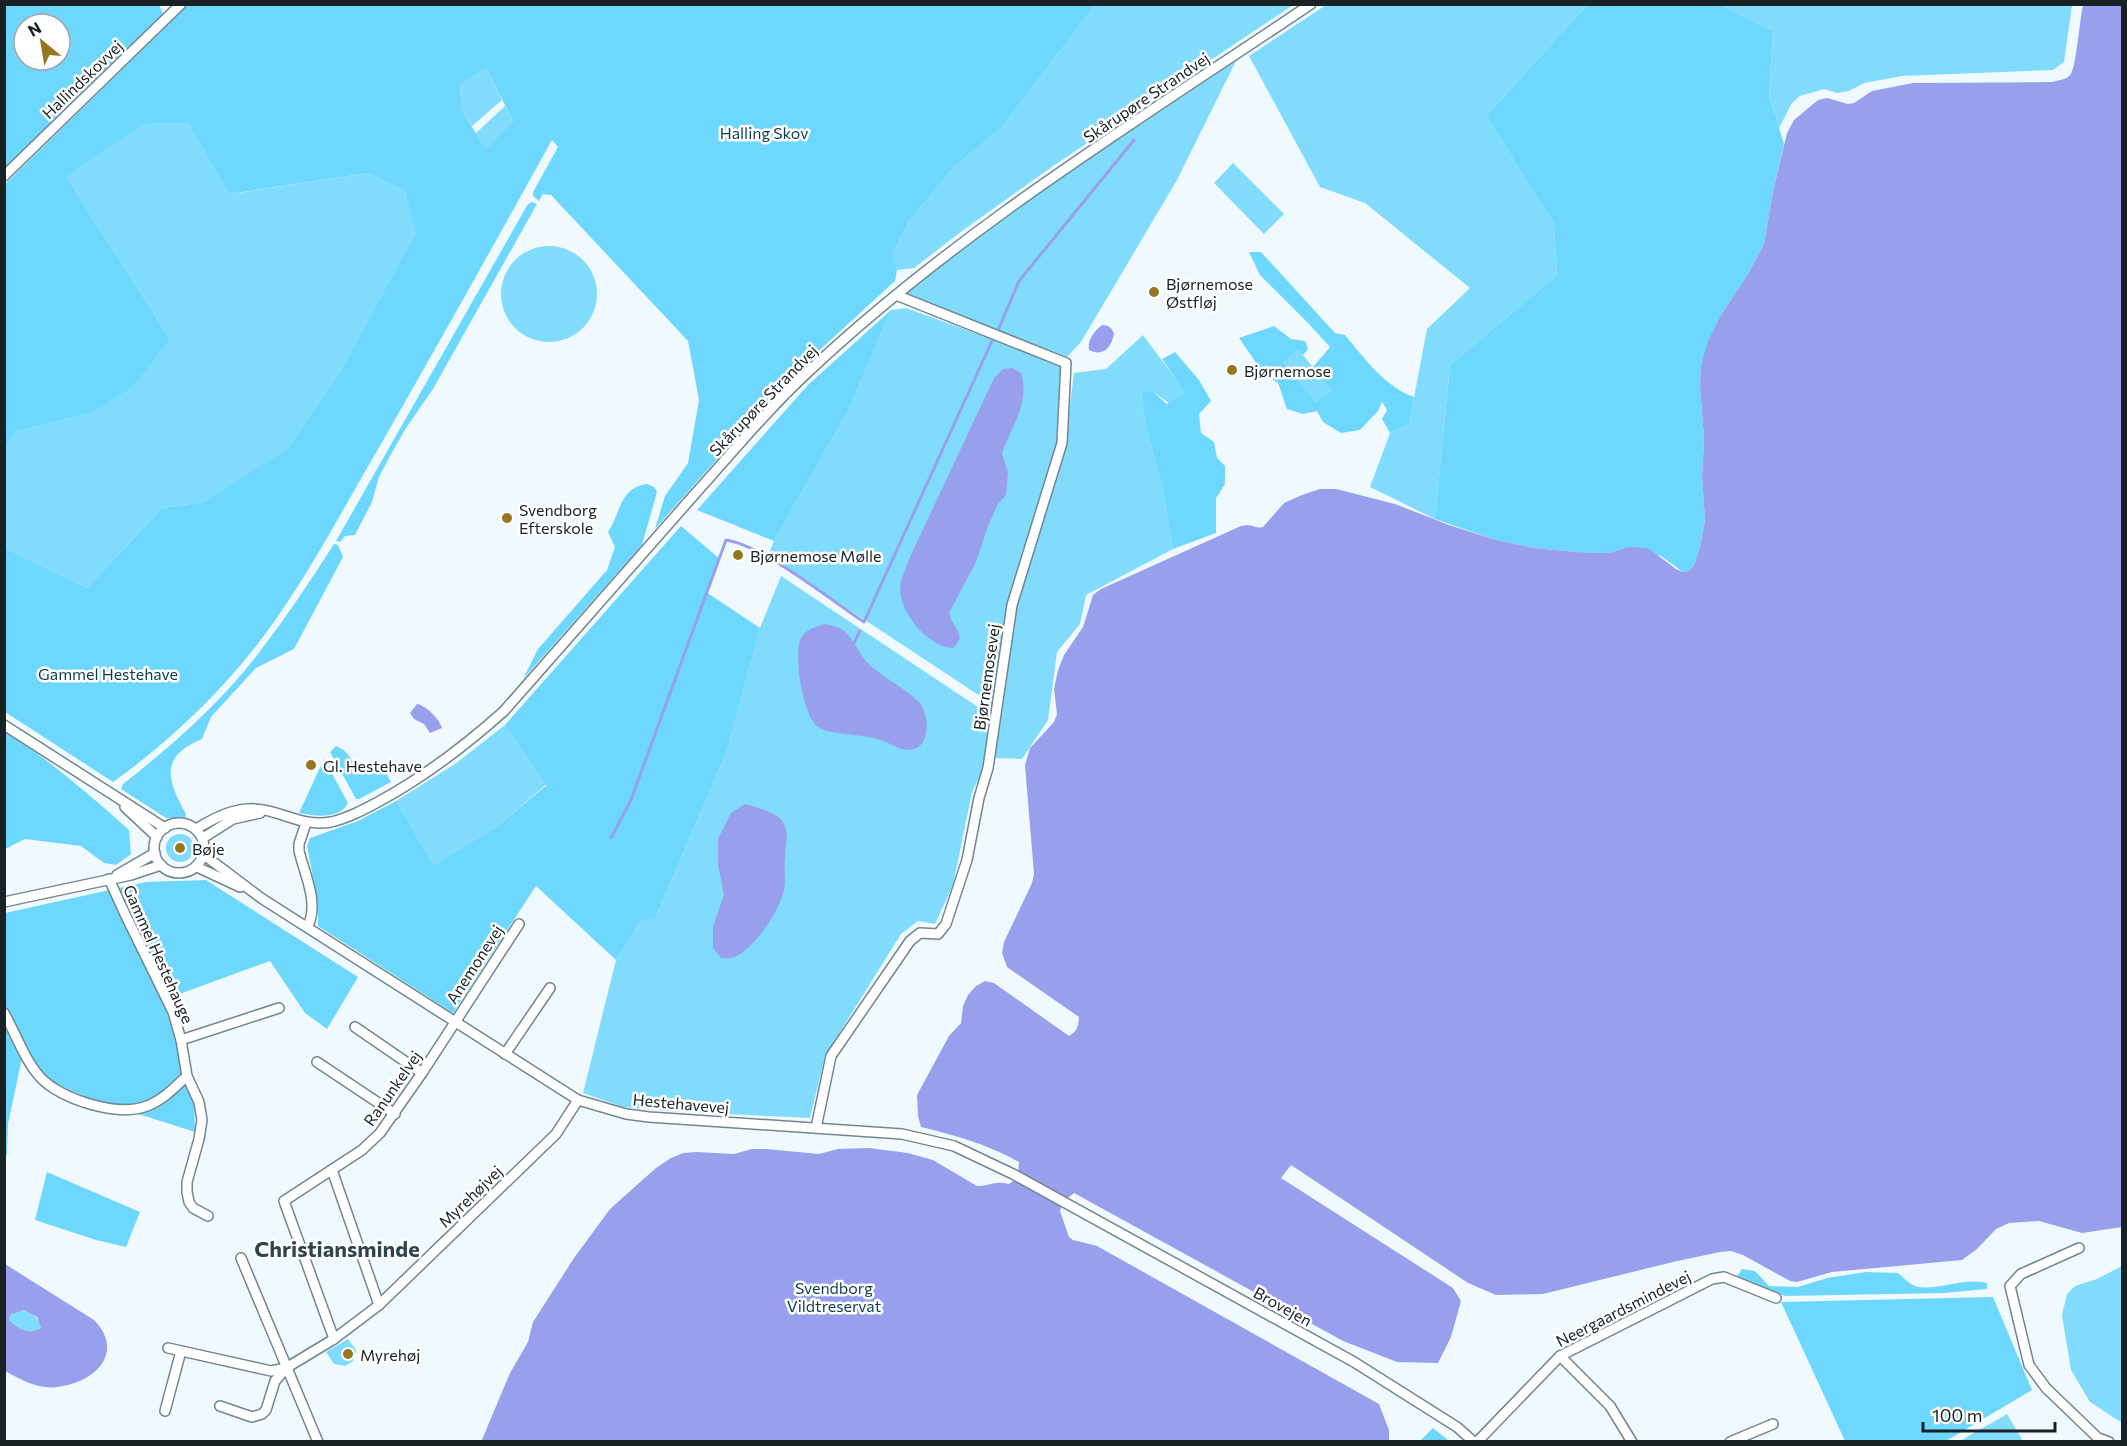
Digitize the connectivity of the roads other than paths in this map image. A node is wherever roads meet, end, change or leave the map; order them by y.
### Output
1 (181, 4) edge
2 (1311, 4) edge
3 (4, 176) edge
4 (896, 295) junction
5 (4, 725) edge
6 (108, 791) junction
7 (269, 811) junction
8 (306, 823) junction
9 (165, 828) junction
10 (196, 829) junction
11 (157, 837) junction
12 (203, 838) junction
13 (155, 854) junction
14 (204, 855) junction
15 (161, 865) junction
16 (197, 867) junction
17 (110, 879) junction
18 (261, 898) junction
19 (4, 902) edge
20 (519, 924) dead end
21 (308, 926) junction
22 (550, 988) dead end
23 (279, 1008) dead end
24 (4, 1013) edge
25 (454, 1022) junction
26 (355, 1027) dead end
27 (181, 1040) junction
28 (505, 1054) junction
29 (316, 1062) dead end
30 (422, 1073) junction
31 (187, 1076) junction
32 (578, 1101) junction
33 (395, 1114) junction
34 (816, 1128) junction
35 (332, 1170) junction
36 (1070, 1205) joint
37 (208, 1216) dead end
38 (2079, 1248) dead end
39 (241, 1258) dead end
40 (1776, 1298) dead end
41 (379, 1305) junction
42 (334, 1339) junction
43 (168, 1348) dead end
44 (181, 1351) junction
45 (1560, 1356) junction
46 (286, 1368) junction
47 (220, 1406) dead end
48 (165, 1411) dead end
49 (1773, 1424) dead end
50 (318, 1442) edge
51 (1476, 1442) edge
52 (1632, 1442) edge
53 (1730, 1442) edge
54 (2109, 1442) edge

1 - 3 street, Hallindskovvej
2 - 4 street, Skårupøre Strandvej
4 - 8 street, Skårupøre Strandvej
4 - 34 street, Bjørnemosevej
5 - 6 street
6 - 9 street
6 - 11 street
7 - 8 street, Skårupøre Strandvej
7 - 10 street, Skårupøre Strandvej
7 - 12 street
8 - 21 street
9 - 10 street
9 - 11 street
10 - 12 street
11 - 13 street
12 - 14 street
13 - 15 street
13 - 17 street
14 - 16 street
14 - 18 street, Hestehavevej
15 - 16 street
15 - 17 street
16 - 18 street, Hestehavevej
17 - 19 street
17 - 27 street, Gammel Hestehauge
18 - 21 street, Hestehavevej
20 - 25 street, Anemonevej
21 - 25 street, Hestehavevej
22 - 28 street
23 - 27 street, Gammel Hestehauge
24 - 31 street
25 - 28 street, Hestehavevej
25 - 30 street, Ranunkelvej
26 - 30 street
27 - 31 street, Gammel Hestehauge
28 - 32 street, Hestehavevej
29 - 33 street
30 - 33 street, Ranunkelvej
31 - 37 street, Gammel Hestehauge
32 - 34 street, Hestehavevej
32 - 41 street, Myrehøjvej
33 - 35 street, Ranunkelvej
34 - 36 street, Hestehavevej
35 - 41 street
35 - 42 street, Ranunkelvej
36 - 51 street, Brovejen
38 - 54 street
39 - 46 street
40 - 45 street, Neergaardsmindevej
41 - 42 street, Myrehøjvej
42 - 46 street, Myrehøjvej
43 - 44 street
44 - 46 street
44 - 48 street
45 - 51 street, Neergaardsmindevej
45 - 52 street
46 - 47 street, Myrehøjvej
46 - 50 street
49 - 53 street

